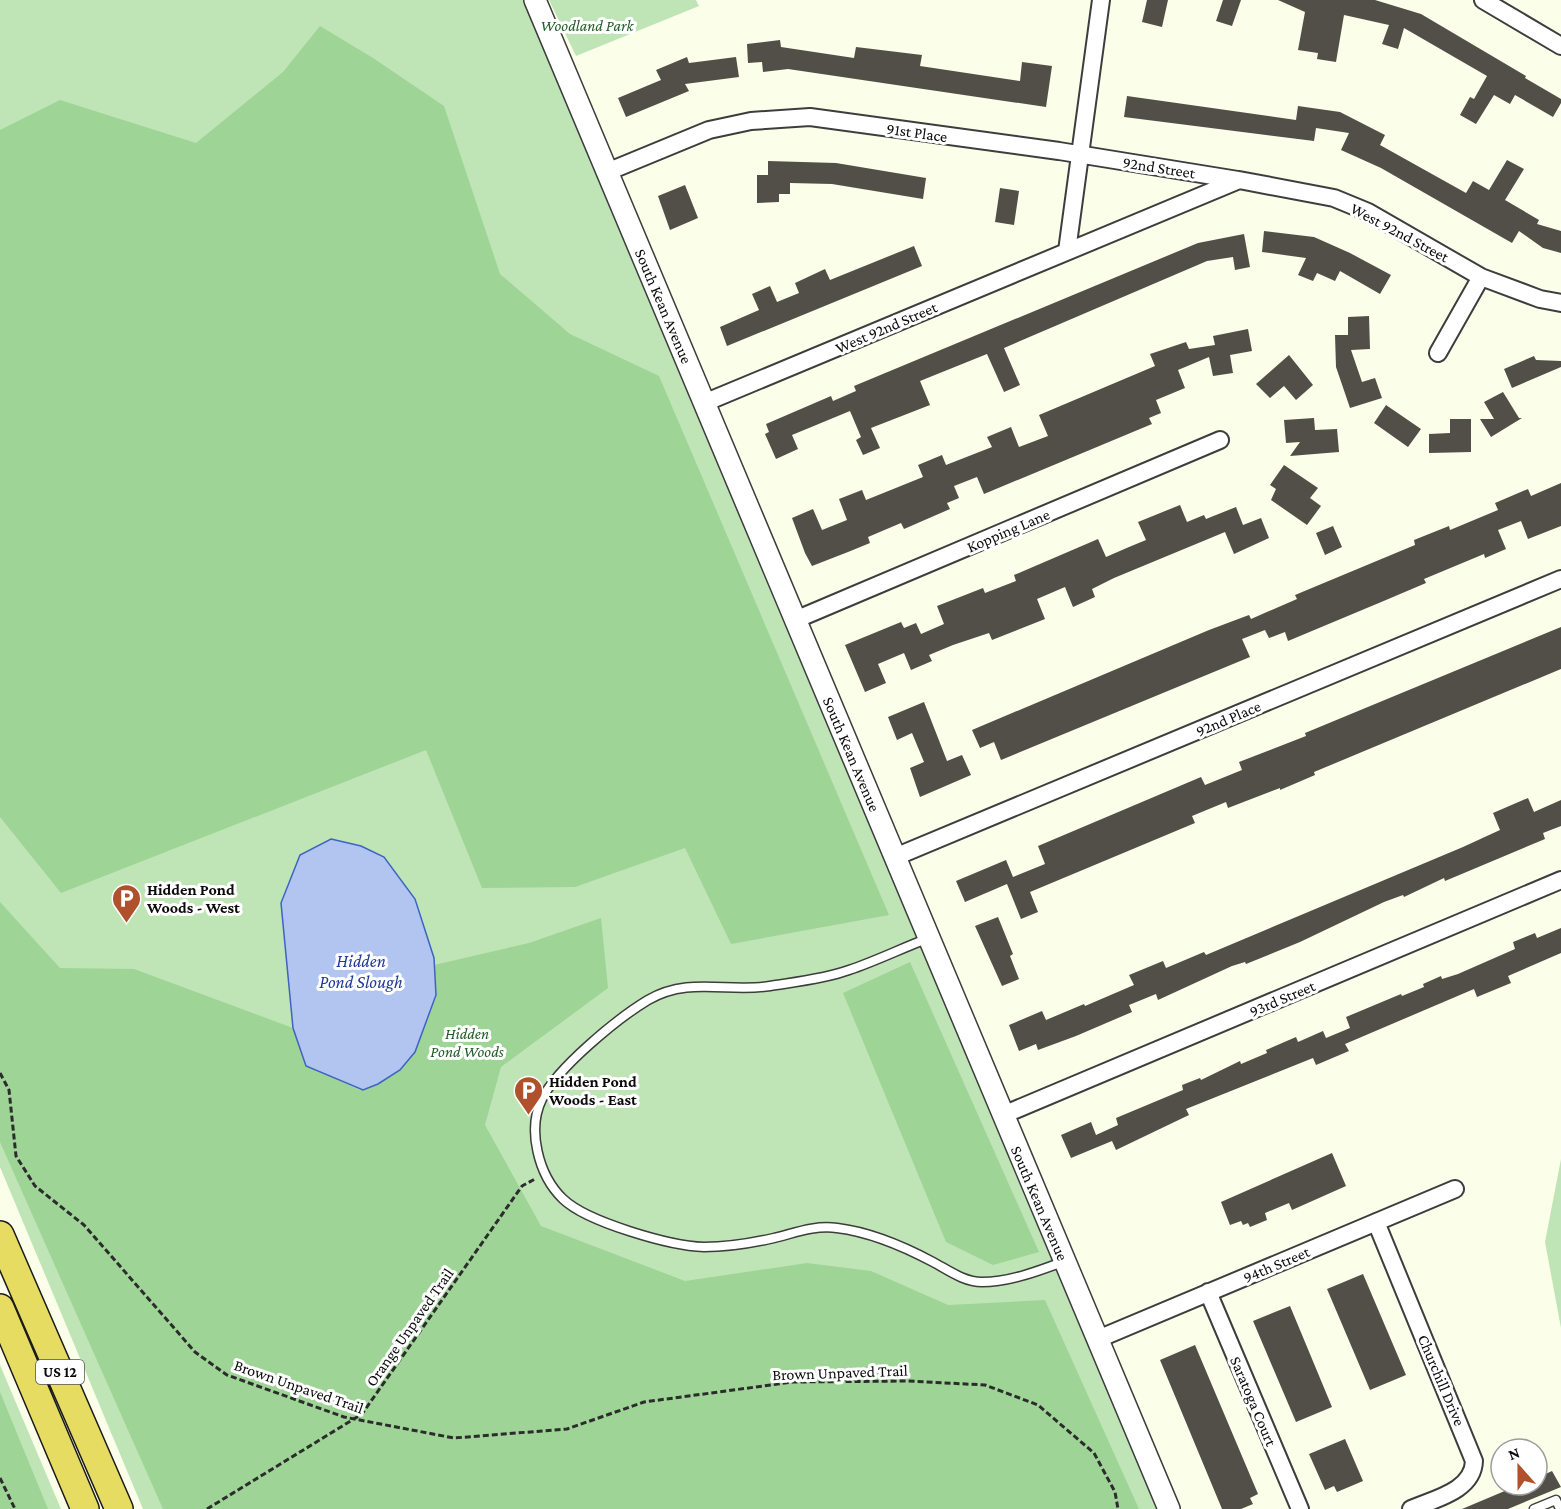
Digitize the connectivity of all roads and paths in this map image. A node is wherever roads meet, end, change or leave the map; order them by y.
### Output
1 (535, 0) edge
2 (1101, 0) edge
3 (1483, 0) edge
4 (1561, 46) edge
5 (1078, 155) junction
6 (607, 172) junction
7 (1239, 180) junction
8 (1067, 251) junction
9 (1481, 277) junction
10 (1561, 303) edge
11 (1438, 353) dead end
12 (705, 403) junction
13 (1220, 441) dead end
14 (1561, 579) edge
15 (795, 620) junction
16 (895, 857) junction
17 (1561, 880) edge
18 (929, 938) junction
19 (0, 1073) edge
20 (1004, 1115) junction
21 (546, 1173) junction
22 (1455, 1189) dead end
23 (1376, 1222) junction
24 (0, 1235) edge
25 (1065, 1261) junction
26 (1208, 1292) junction
27 (0, 1308) edge
28 (1098, 1339) junction
29 (353, 1419) junction
30 (0, 1478) edge
31 (15, 1509) edge
32 (85, 1509) edge
33 (119, 1509) edge
34 (207, 1509) edge
35 (1118, 1509) edge
36 (1169, 1509) edge
37 (1300, 1509) edge
38 (1411, 1509) edge
39 (1534, 1509) edge
40 (1560, 1509) edge

1 - 6 street, South Kean Avenue
2 - 5 street
3 - 4 street
5 - 6 street, 91st Place
5 - 7 street, 92nd Street
5 - 8 street
6 - 12 street, South Kean Avenue
7 - 8 street, West 92nd Street
7 - 9 street, West 92nd Street
8 - 12 street, West 92nd Street
9 - 10 street, West 92nd Street
9 - 11 street
12 - 15 street, South Kean Avenue
13 - 15 street, Kopping Lane
14 - 16 street, 92nd Place
15 - 16 street, South Kean Avenue
16 - 18 street, South Kean Avenue
17 - 20 street, 93rd Street
18 - 20 street, South Kean Avenue
18 - 21 lane
19 - 29 path, Brown Unpaved Trail
20 - 25 street, South Kean Avenue
21 - 25 lane
21 - 29 path, Orange Unpaved Trail
22 - 23 street, 94th Street
23 - 26 street, 94th Street
23 - 38 street, Churchill Drive
24 - 33 highway, US 12
25 - 28 street, South Kean Avenue
26 - 28 street, 94th Street
26 - 37 street, Saratoga Court
27 - 32 highway, US 12
28 - 36 street, South Kean Avenue
29 - 34 path, Orange Unpaved Trail
29 - 35 path, Brown Unpaved Trail
30 - 31 path
39 - 40 lane

